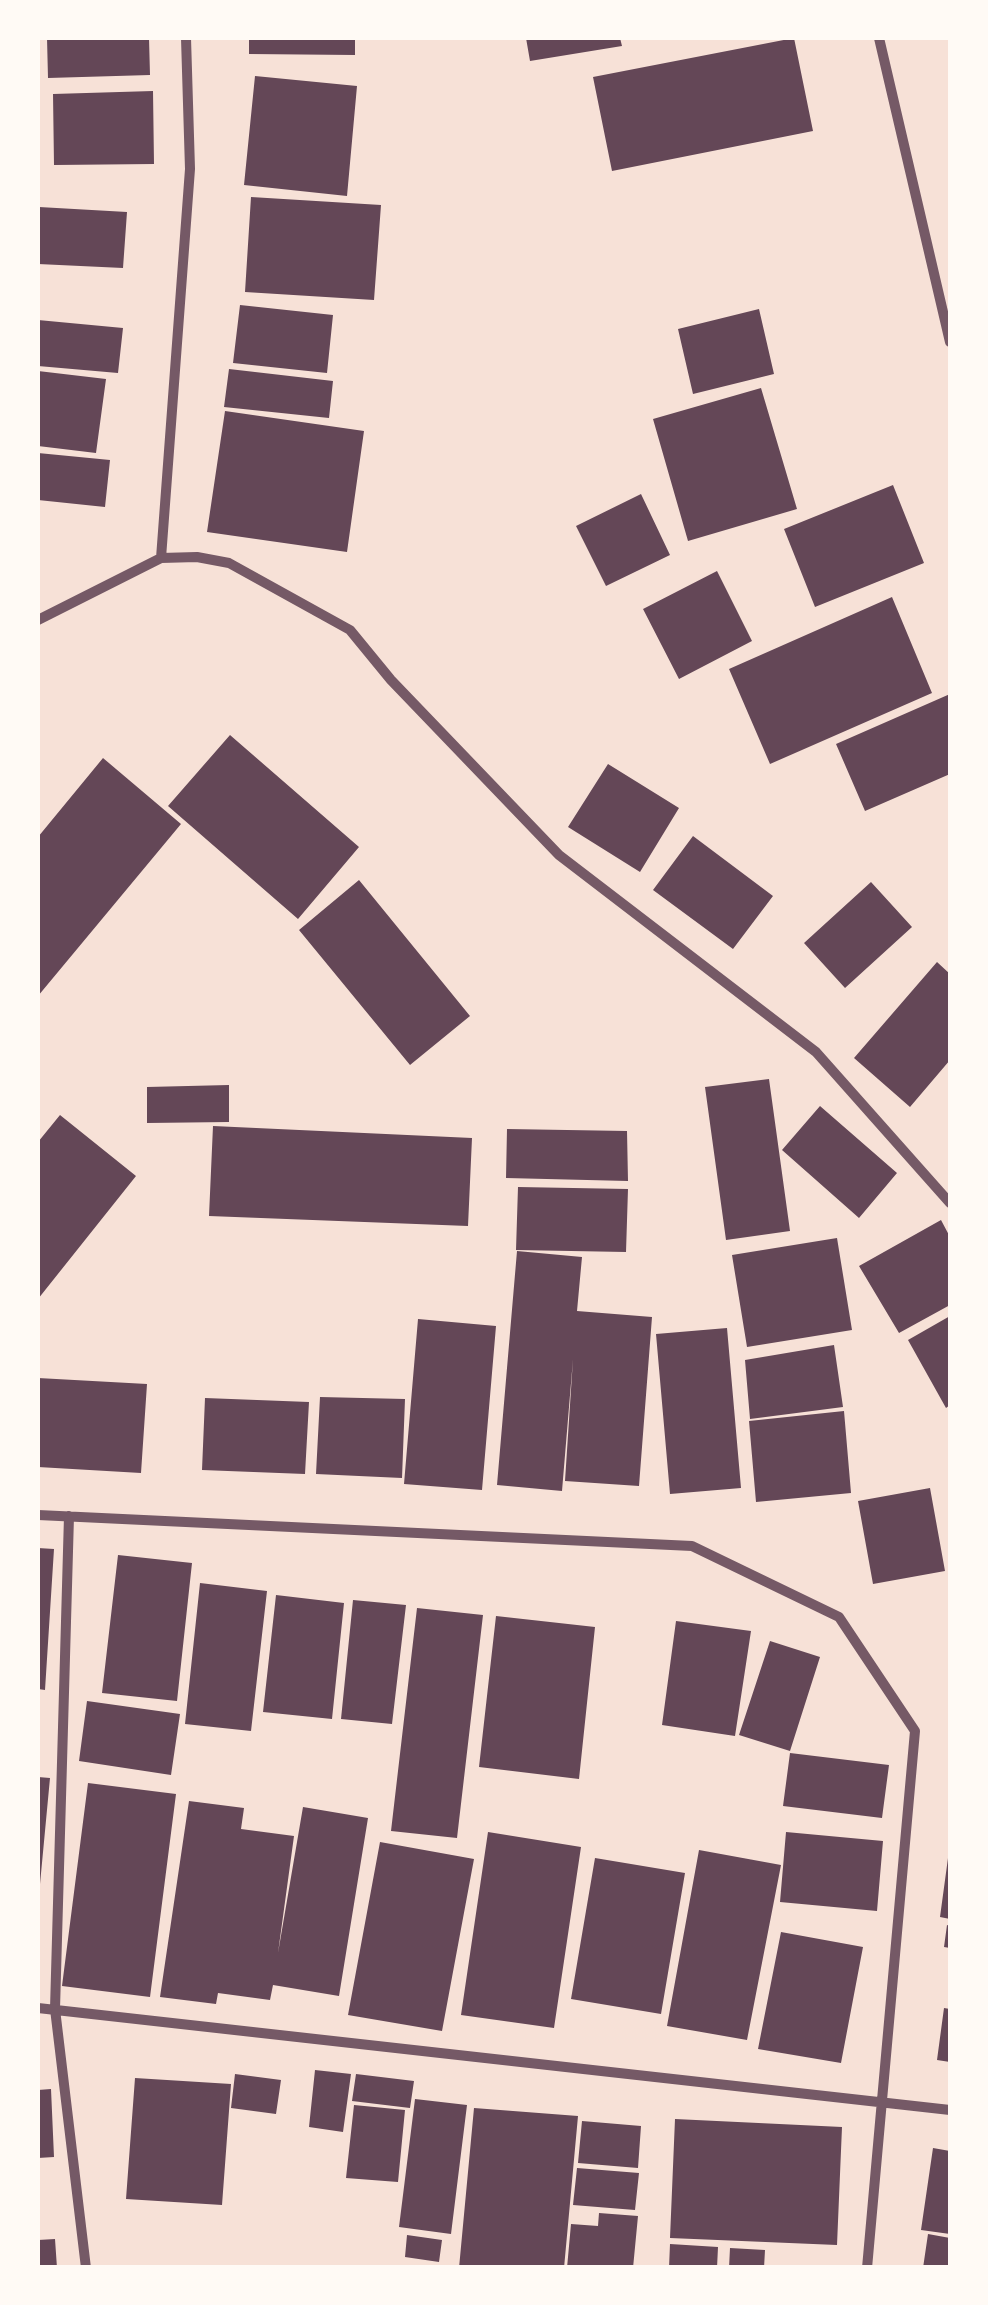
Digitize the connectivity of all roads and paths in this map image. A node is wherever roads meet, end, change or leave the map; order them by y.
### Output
1 (186, 38) edge
2 (880, 38) edge
3 (950, 342) edge
4 (161, 558) junction
5 (38, 620) edge
6 (950, 1203) edge
7 (38, 1515) edge
8 (69, 1516) junction
9 (38, 2008) edge
10 (55, 2010) junction
11 (884, 2100) junction
12 (950, 2110) edge
13 (86, 2268) edge
14 (868, 2268) edge

1 - 4 street
2 - 3 street
4 - 5 street
4 - 6 street
7 - 8 street
8 - 10 street
8 - 11 street
9 - 10 street
10 - 11 street
10 - 13 street
11 - 12 street
11 - 14 street

